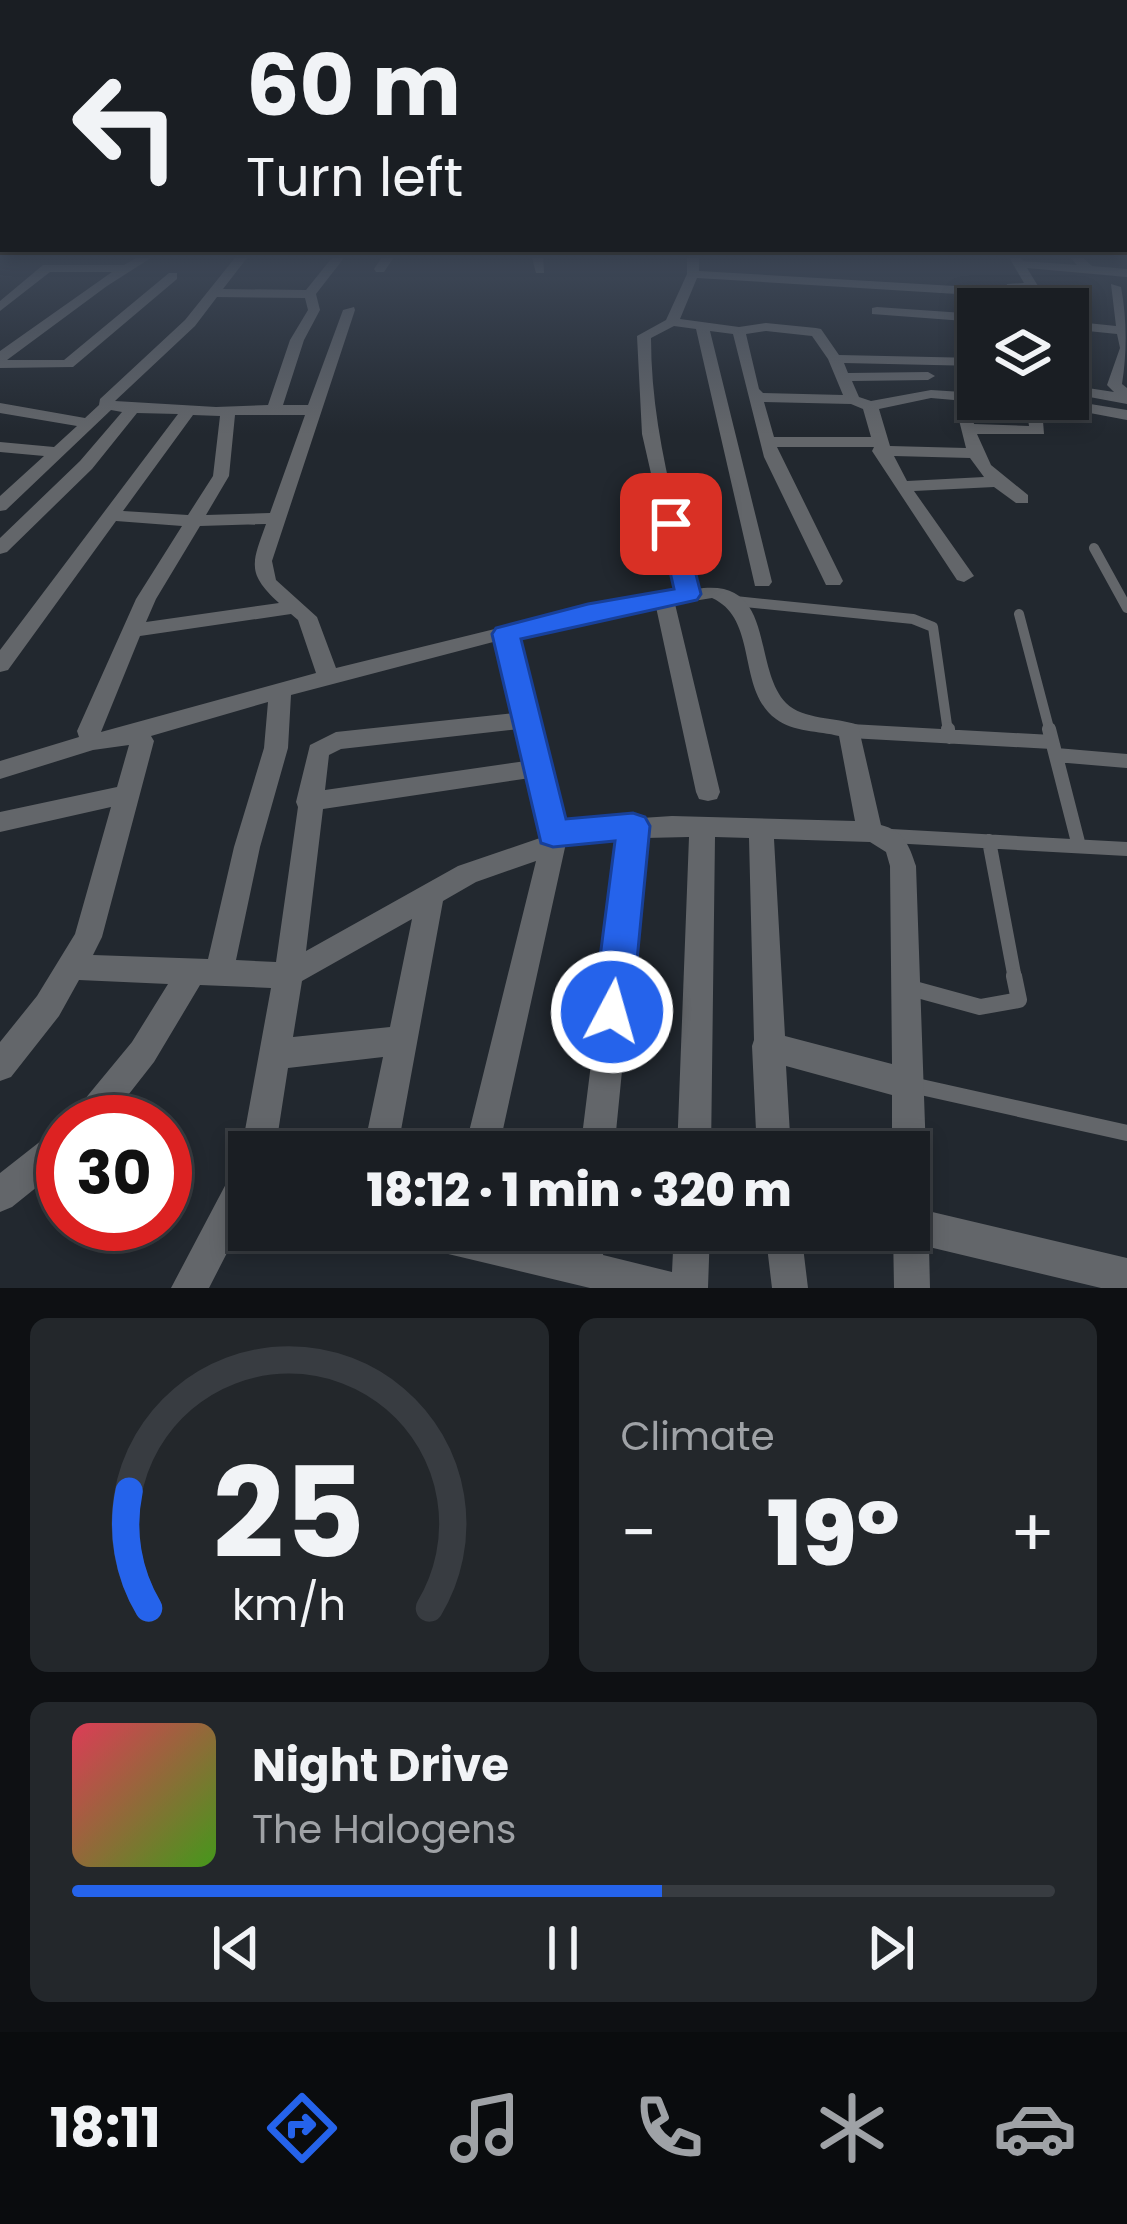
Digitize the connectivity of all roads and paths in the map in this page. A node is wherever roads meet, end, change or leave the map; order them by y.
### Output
1 (63, 314) edge
2 (128, 314) edge
3 (197, 314) edge
4 (312, 314) edge
5 (348, 314) edge
6 (675, 314) edge
7 (922, 314) edge
8 (957, 317) edge
9 (672, 322) junction
10 (702, 326) junction
11 (1089, 327) edge
12 (1125, 330) edge
13 (739, 331) junction
14 (1127, 348) edge
15 (836, 359) junction
16 (0, 361) edge
17 (957, 368) edge
18 (844, 377) junction
19 (929, 377) junction
20 (957, 391) edge
21 (754, 394) junction
22 (1089, 397) edge
23 (1127, 397) edge
24 (861, 403) junction
25 (1089, 404) edge
26 (108, 405) junction
27 (0, 408) edge
28 (133, 408) junction
29 (190, 410) junction
30 (222, 410) junction
31 (274, 410) junction
32 (314, 410) junction
33 (1127, 416) edge
34 (968, 420) edge
35 (1036, 420) edge
36 (88, 423) junction
37 (967, 429) junction
38 (767, 442) junction
39 (879, 446) junction
40 (0, 447) edge
41 (58, 452) junction
42 (974, 453) junction
43 (997, 482) junction
44 (902, 486) junction
45 (1022, 499) dead end
46 (0, 506) edge
47 (115, 516) junction
48 (275, 518) junction
49 (191, 520) junction
50 (0, 548) edge
51 (1094, 548) dead end
52 (964, 576) dead end
53 (832, 581) dead end
54 (762, 583) dead end
55 (688, 594) junction
56 (664, 598) junction
57 (735, 601) junction
58 (297, 607) junction
59 (1127, 608) edge
60 (1019, 614) dead end
61 (132, 631) junction
62 (506, 634) junction
63 (0, 665) edge
64 (328, 677) junction
65 (280, 691) junction
66 (527, 720) junction
67 (850, 731) junction
68 (128, 734) junction
69 (949, 737) junction
70 (92, 742) junction
71 (1054, 748) junction
72 (1127, 761) edge
73 (539, 767) junction
74 (0, 770) edge
75 (708, 792) dead end
76 (128, 794) junction
77 (308, 802) junction
78 (0, 821) edge
79 (633, 826) junction
80 (703, 827) junction
81 (761, 828) junction
82 (878, 834) junction
83 (553, 839) junction
84 (989, 842) junction
85 (1079, 846) junction
86 (1126, 852) edge
87 (431, 893) junction
88 (72, 967) junction
89 (290, 971) junction
90 (205, 973) junction
91 (906, 987) junction
92 (402, 1040) junction
93 (767, 1046) junction
94 (276, 1054) junction
95 (0, 1066) edge
96 (909, 1084) junction
97 (108, 1095) edge
98 (262, 1131) edge
99 (384, 1131) edge
100 (487, 1131) edge
101 (599, 1131) edge
102 (695, 1131) edge
103 (773, 1131) edge
104 (910, 1131) edge
105 (1127, 1132) edge
106 (36, 1171) edge
107 (0, 1195) edge
108 (228, 1218) edge
109 (930, 1229) edge
110 (523, 1251) edge
111 (586, 1251) edge
112 (691, 1251) edge
113 (786, 1251) edge
114 (911, 1251) edge
115 (584, 1268) junction
116 (1127, 1276) edge
117 (189, 1288) edge
118 (666, 1288) edge
119 (690, 1288) edge
120 (790, 1288) edge
121 (912, 1288) edge

1 - 16 street
2 - 16 street
3 - 26 street
4 - 31 street
5 - 32 street
6 - 9 street
7 - 8 street
9 - 10 street
9 - 55 street
10 - 13 street
10 - 54 street
11 - 12 street
12 - 14 street
13 - 15 street
13 - 21 street
14 - 23 street
15 - 18 street
15 - 19 street
17 - 19 street
18 - 19 street
18 - 24 street
19 - 20 street
19 - 24 street
21 - 24 street
21 - 38 street
22 - 23 street
24 - 39 street
25 - 33 street
26 - 28 street
26 - 36 street
27 - 36 street
28 - 29 street
28 - 50 street
29 - 30 street
29 - 47 street
30 - 31 street
30 - 49 street
31 - 32 street
32 - 48 street
34 - 37 street
35 - 37 street
36 - 41 street
37 - 42 street
38 - 39 street
38 - 53 street
39 - 42 street
39 - 44 street
40 - 41 street
41 - 46 street
42 - 43 street
43 - 44 street
43 - 45 street
44 - 52 street
47 - 49 street
47 - 63 street
48 - 49 street
48 - 58 street
49 - 61 street
51 - 59 lane
55 - 56 street
55 - 57 street
56 - 62 street
56 - 75 street
57 - 67 street
57 - 69 lane
58 - 61 street
58 - 64 street
60 - 71 lane
61 - 70 street
62 - 64 street
62 - 66 street
64 - 65 street
65 - 68 street
65 - 90 street
66 - 73 street
66 - 77 street
67 - 69 lane
67 - 82 street
68 - 70 street
68 - 76 street
69 - 71 lane
70 - 74 street
71 - 72 lane
71 - 85 lane
73 - 77 street
73 - 83 street
76 - 78 street
76 - 88 street
77 - 89 street
79 - 80 street
79 - 83 street
79 - 101 street
80 - 81 street
80 - 102 street
81 - 82 street
81 - 93 street
82 - 84 lane
82 - 91 street
83 - 87 street
83 - 100 street
84 - 85 lane
84 - 91 lane
85 - 86 lane
87 - 89 street
87 - 92 street
88 - 90 street
88 - 95 street
89 - 90 street
89 - 94 street
90 - 97 street
91 - 96 street
92 - 94 street
92 - 99 street
93 - 96 street
93 - 103 street
94 - 98 street
96 - 104 street
96 - 105 lane
106 - 107 street
108 - 117 street
109 - 116 street
110 - 115 street
111 - 115 street
112 - 119 street
113 - 120 street
114 - 121 street
115 - 118 street

